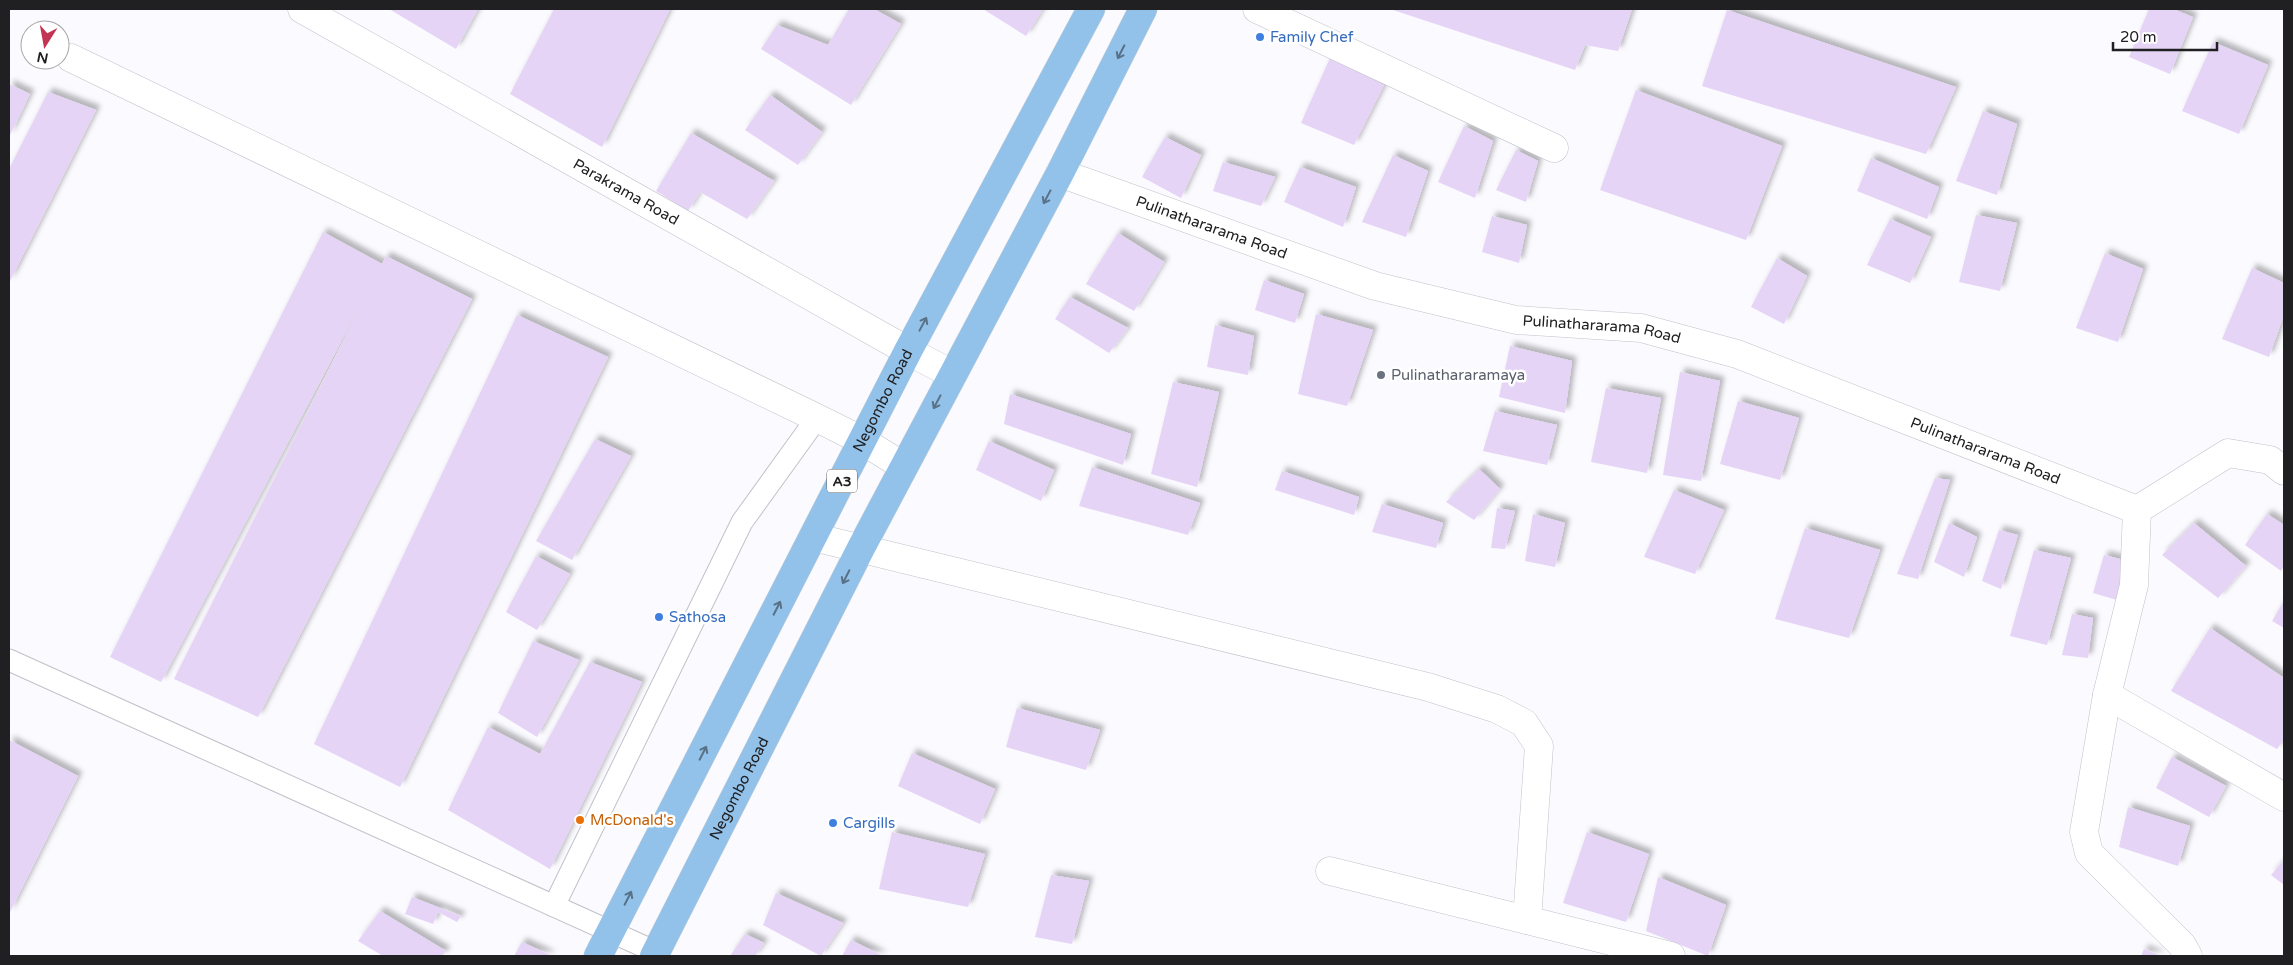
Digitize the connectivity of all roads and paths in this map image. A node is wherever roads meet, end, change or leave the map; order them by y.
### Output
1 (302, 9) edge
2 (1091, 9) edge
3 (1143, 9) edge
4 (1257, 9) edge
5 (71, 58) dead end
6 (1554, 148) dead end
7 (1060, 173) junction
8 (908, 352) junction
9 (952, 374) junction
10 (817, 418) junction
11 (863, 441) junction
12 (904, 466) junction
13 (2284, 472) edge
14 (2137, 510) junction
15 (813, 538) junction
16 (861, 548) junction
17 (9, 660) edge
18 (2107, 695) junction
19 (2284, 797) edge
20 (1330, 871) dead end
21 (554, 906) junction
22 (1527, 920) junction
23 (611, 931) junction
24 (655, 954) edge
25 (598, 956) edge
26 (1671, 956) edge
27 (2188, 956) edge

1 - 8 street, Parakrama Road
8 -> 2 highway, Negombo Road / A3
3 -> 7 highway, Negombo Road
4 - 6 street
5 - 10 street
7 -> 9 highway, Negombo Road
7 - 14 street, Pulinathararama Road
8 - 9 street, Parakrama Road
8 - 11 highway, Negombo Road / A3
9 -> 12 highway, Negombo Road
10 - 11 street
10 - 21 lane
11 - 12 street
11 - 15 highway, Negombo Road / A3
12 - 16 highway, Negombo Road
13 - 14 street
14 - 18 street
15 - 16 street
23 -> 15 highway, Negombo Road / A3
16 - 22 street
16 -> 24 highway, Negombo Road
17 - 21 lane
18 - 19 street
18 - 27 street
20 - 22 street
21 - 23 lane
22 - 26 street
23 - 24 lane
23 - 25 highway, Negombo Road / A3

